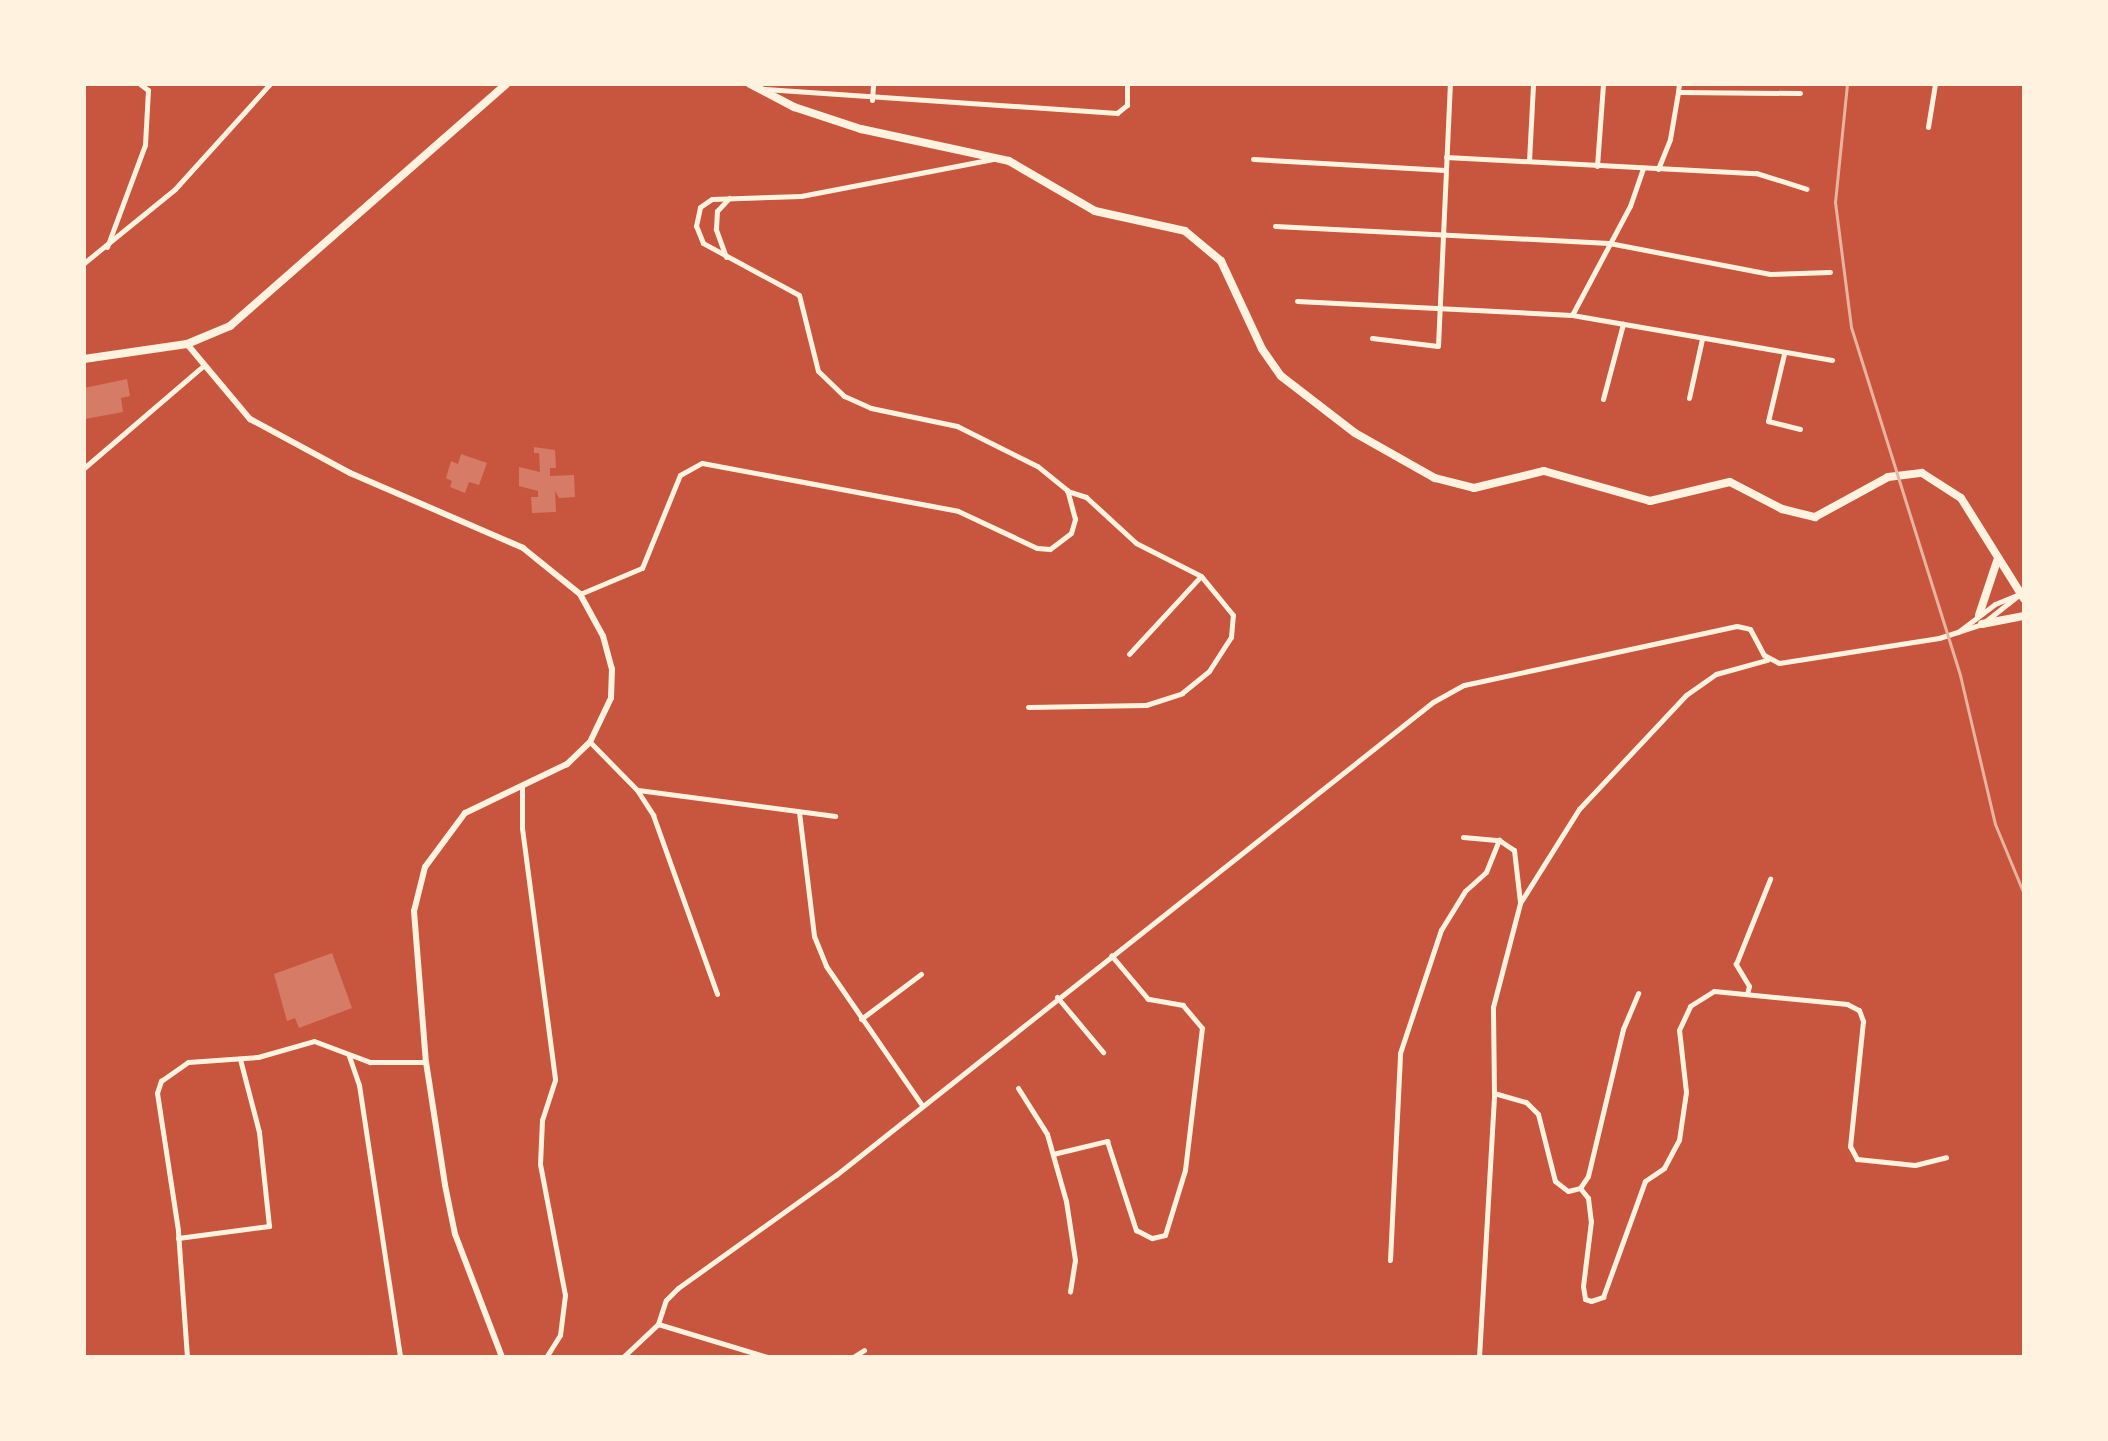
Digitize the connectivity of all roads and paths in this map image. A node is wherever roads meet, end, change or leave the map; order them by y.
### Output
1 (140, 84) edge
2 (270, 84) edge
3 (506, 84) edge
4 (873, 84) edge
5 (1127, 84) edge
6 (1450, 84) edge
7 (1533, 84) edge
8 (1603, 84) edge
9 (1679, 84) edge
10 (1935, 84) edge
11 (754, 86) edge
12 (150, 87) edge
13 (1678, 92) junction
14 (1800, 93) dead end
15 (872, 100) junction
16 (1928, 127) dead end
17 (1446, 157) junction
18 (997, 159) junction
19 (1253, 159) dead end
20 (1529, 161) junction
21 (1597, 166) junction
22 (1643, 169) junction
23 (1658, 169) junction
24 (1445, 170) junction
25 (1807, 189) dead end
26 (733, 196) junction
27 (1275, 226) dead end
28 (1442, 235) junction
29 (1609, 243) junction
30 (107, 248) junction
31 (726, 257) junction
32 (84, 263) edge
33 (1830, 272) dead end
34 (1297, 301) dead end
35 (1439, 309) junction
36 (1572, 315) junction
37 (1623, 324) junction
38 (1372, 338) dead end
39 (1702, 339) junction
40 (187, 344) junction
41 (1784, 354) junction
42 (84, 359) edge
43 (1832, 360) dead end
44 (202, 367) junction
45 (1689, 398) dead end
46 (1603, 399) dead end
47 (1800, 429) dead end
48 (84, 468) edge
49 (1067, 490) junction
50 (1997, 560) junction
51 (1201, 576) junction
52 (580, 594) junction
53 (2022, 597) edge
54 (2024, 616) edge
55 (1981, 620) junction
56 (1129, 654) dead end
57 (1768, 659) junction
58 (1028, 707) dead end
59 (590, 742) junction
60 (522, 784) junction
61 (637, 790) junction
62 (799, 812) junction
63 (835, 816) dead end
64 (1463, 837) dead end
65 (1499, 840) junction
66 (1770, 879) dead end
67 (1520, 903) junction
68 (1111, 955) junction
69 (921, 974) dead end
70 (1638, 993) dead end
71 (717, 994) dead end
72 (1747, 994) junction
73 (1057, 997) junction
74 (861, 1019) junction
75 (1103, 1052) dead end
76 (349, 1055) junction
77 (240, 1059) junction
78 (426, 1062) junction
79 (1018, 1088) dead end
80 (1494, 1093) junction
81 (922, 1105) junction
82 (1053, 1154) junction
83 (1946, 1157) dead end
84 (1580, 1188) junction
85 (178, 1238) junction
86 (1390, 1260) dead end
87 (1070, 1292) dead end
88 (658, 1324) junction
89 (864, 1350) dead end
90 (187, 1357) edge
91 (400, 1357) edge
92 (502, 1357) edge
93 (546, 1357) edge
94 (623, 1357) edge
95 (767, 1357) edge
96 (775, 1357) edge
97 (804, 1357) edge
98 (853, 1357) edge
99 (1479, 1357) edge

1 - 12 street
2 - 30 street
3 - 40 main road
4 - 15 street
5 - 15 street
6 - 17 street
7 - 20 street
8 - 21 street
9 - 13 street
10 - 16 street
11 - 15 street
11 - 18 main road
12 - 30 street
13 - 14 street
13 - 23 street
17 - 20 street
17 - 24 street
18 - 26 street
18 - 50 main road
19 - 24 street
20 - 21 street
21 - 22 street
22 - 23 street
22 - 29 street
23 - 25 street
24 - 28 street
26 - 31 street
26 - 31 street
27 - 28 street
28 - 29 street
28 - 35 street
29 - 33 street
29 - 36 street
30 - 32 street
31 - 49 street
34 - 35 street
35 - 36 street
35 - 38 street
36 - 37 street
37 - 39 street
37 - 46 street
39 - 41 street
39 - 45 street
40 - 42 main road
40 - 44 street
41 - 43 street
41 - 47 street
44 - 48 street
44 - 52 street
49 - 51 street
49 - 52 street
50 - 53 main road
50 - 55 main road
51 - 56 street
51 - 58 street
52 - 59 street
53 - 55 street
53 - 55 street
54 - 55 main road
55 - 57 street
57 - 67 street
57 - 68 street
59 - 60 street
59 - 61 street
60 - 78 street
60 - 93 street
61 - 62 street
61 - 71 street
62 - 63 street
62 - 74 street
64 - 65 street
65 - 67 street
65 - 86 street
66 - 72 street
67 - 80 street
68 - 73 street
68 - 82 street
69 - 74 street
70 - 84 street
72 - 83 street
72 - 84 street
73 - 75 street
73 - 81 street
74 - 81 street
76 - 77 street
76 - 78 street
76 - 91 street
77 - 85 street
77 - 85 street
78 - 92 street
79 - 82 street
80 - 84 street
80 - 99 street
81 - 88 street
82 - 87 street
85 - 90 street
88 - 94 street
88 - 95 street
89 - 98 street
96 - 97 street

